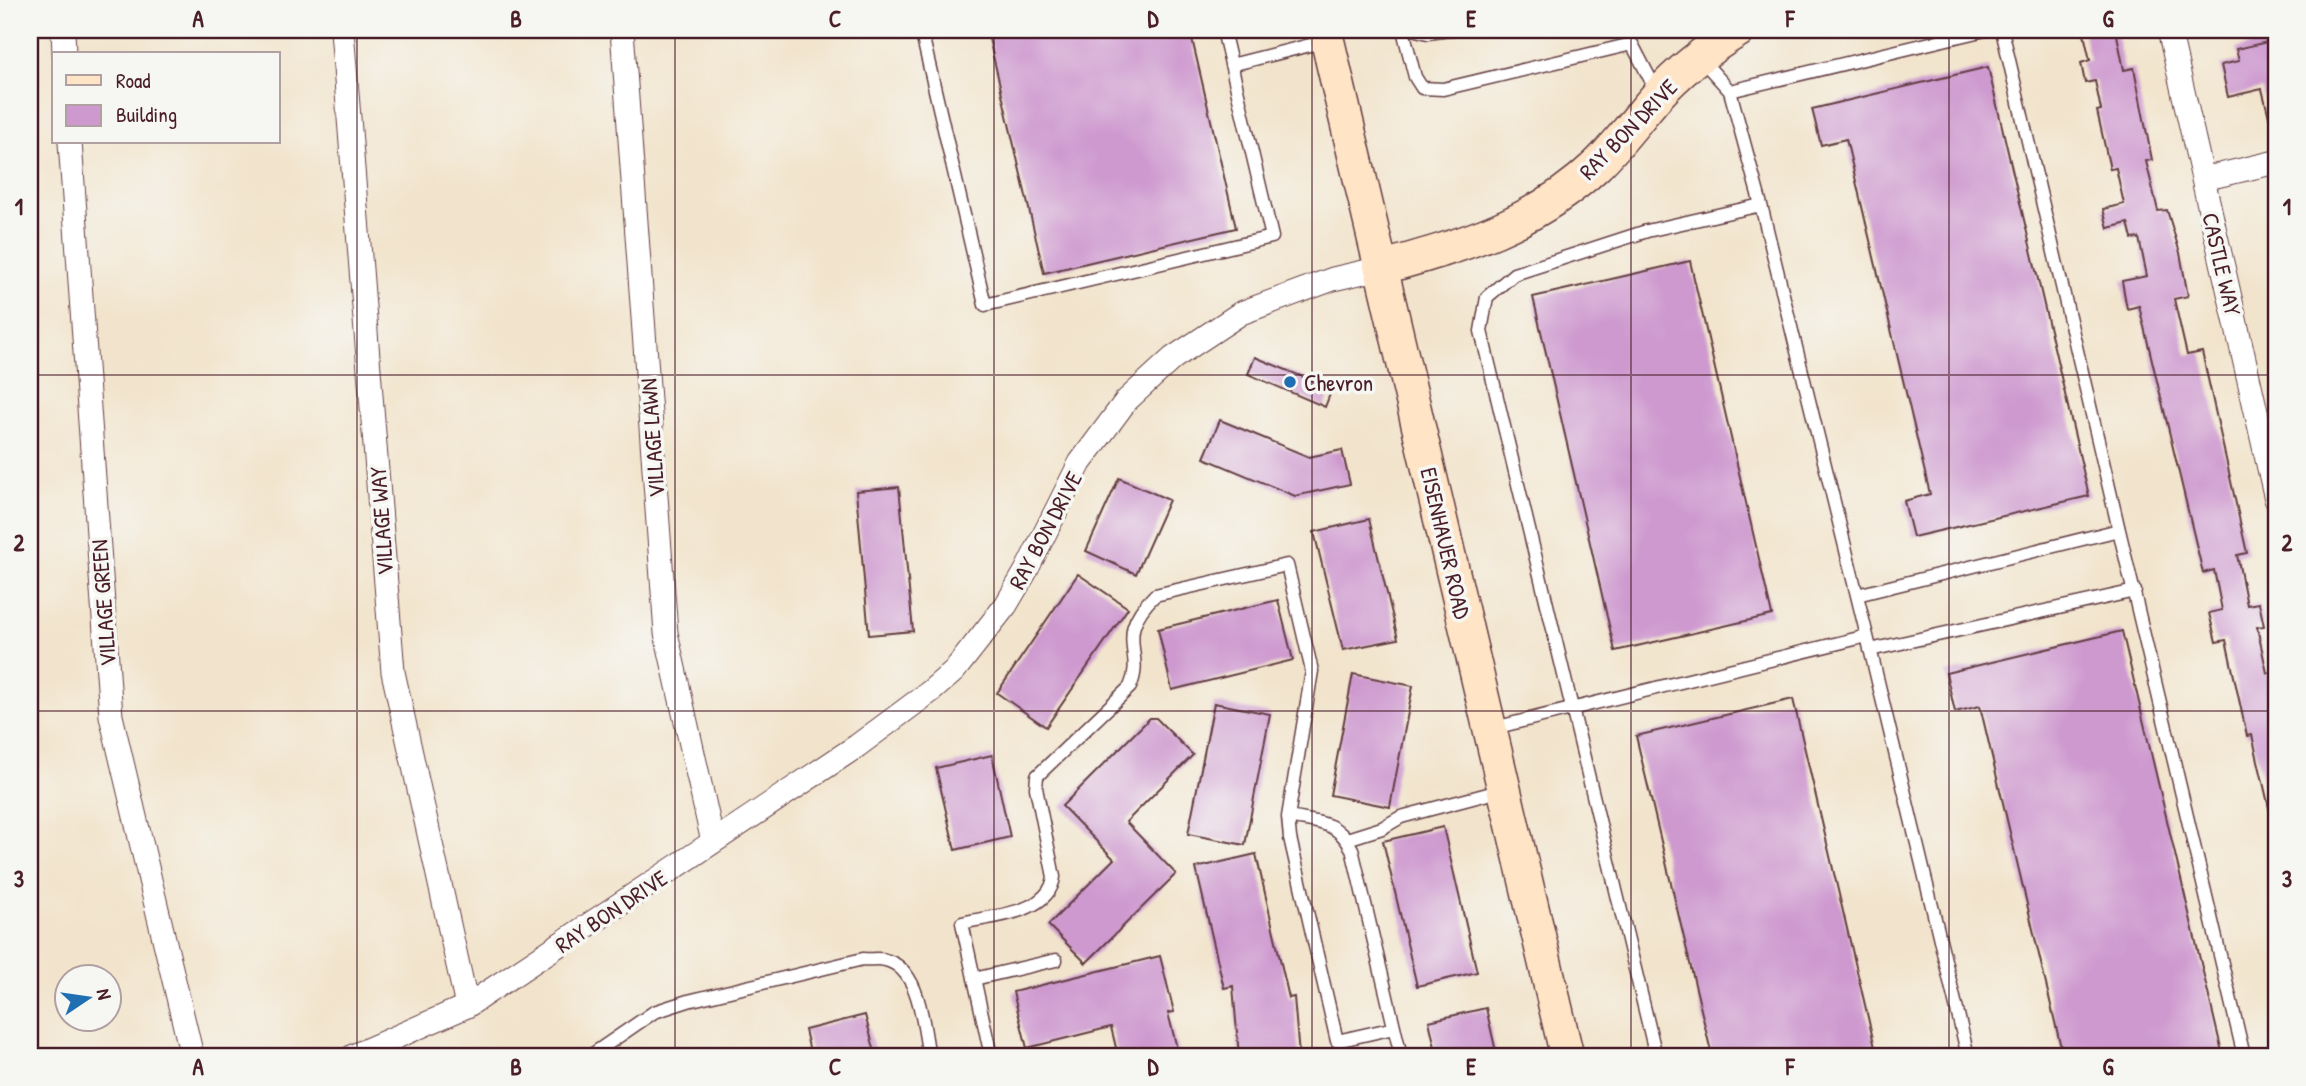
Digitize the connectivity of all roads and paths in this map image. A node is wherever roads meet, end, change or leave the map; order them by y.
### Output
1 (62, 30) edge
2 (342, 30) edge
3 (622, 30) edge
4 (921, 30) edge
5 (1223, 30) edge
6 (1403, 30) edge
7 (1416, 30) edge
8 (1450, 30) edge
9 (1629, 30) edge
10 (1739, 30) edge
11 (1986, 30) edge
12 (2001, 30) edge
13 (2169, 30) edge
14 (1327, 35) edge
15 (1632, 44) junction
16 (64, 52) edge
17 (1699, 57) junction
18 (1231, 65) junction
19 (1730, 91) junction
20 (1658, 94) junction
21 (71, 144) edge
22 (2276, 162) edge
23 (2203, 179) junction
24 (1761, 205) junction
25 (1381, 268) junction
26 (2269, 437) edge
27 (2276, 499) edge
28 (2119, 530) junction
29 (2135, 591) junction
30 (1857, 595) junction
31 (1867, 636) junction
32 (1870, 650) junction
33 (1574, 709) junction
34 (1490, 729) junction
35 (1504, 789) junction
36 (1288, 817) junction
37 (1347, 839) junction
38 (713, 842) junction
39 (1056, 960) dead end
40 (974, 979) junction
41 (467, 1006) junction
42 (1394, 1028) junction
43 (377, 1051) edge
44 (192, 1056) edge
45 (353, 1056) edge
46 (590, 1056) edge
47 (929, 1056) edge
48 (991, 1056) edge
49 (1401, 1056) edge
50 (1567, 1056) edge
51 (1656, 1056) edge
52 (1968, 1056) edge
53 (2245, 1056) edge

1 - 16 street
2 - 41 street, VILLAGE WAY
3 - 38 street, VILLAGE LAWN
4 - 18 lane
5 - 18 lane
6 - 15 lane
7 - 8 lane
9 - 15 lane
10 - 17 main road, RAY BON DRIVE
11 - 19 lane
12 - 28 lane
13 - 23 street, CASTLE WAY
14 - 18 lane
14 - 25 main road, EISENHAUER ROAD
15 - 20 lane
17 - 19 lane
17 - 20 main road, RAY BON DRIVE
19 - 24 lane
20 - 25 main road, RAY BON DRIVE
21 - 44 street, VILLAGE GREEN
22 - 23 street
23 - 26 street, CASTLE WAY
24 - 30 lane
24 - 33 lane
25 - 34 main road, EISENHAUER ROAD
25 - 38 street, RAY BON DRIVE
26 - 27 street, CASTLE WAY
28 - 29 lane
28 - 30 lane
29 - 32 lane
29 - 53 lane
30 - 31 lane
31 - 32 lane
31 - 33 lane
32 - 52 lane
33 - 34 lane
33 - 51 lane
34 - 35 main road, EISENHAUER ROAD
35 - 37 lane
35 - 50 main road, EISENHAUER ROAD
36 - 37 lane
36 - 40 lane
36 - 42 lane
37 - 42 lane
38 - 41 street, RAY BON DRIVE
39 - 40 lane
40 - 48 lane
41 - 43 street, RAY BON DRIVE
42 - 49 lane
43 - 45 street, RAY BON DRIVE
46 - 47 lane

